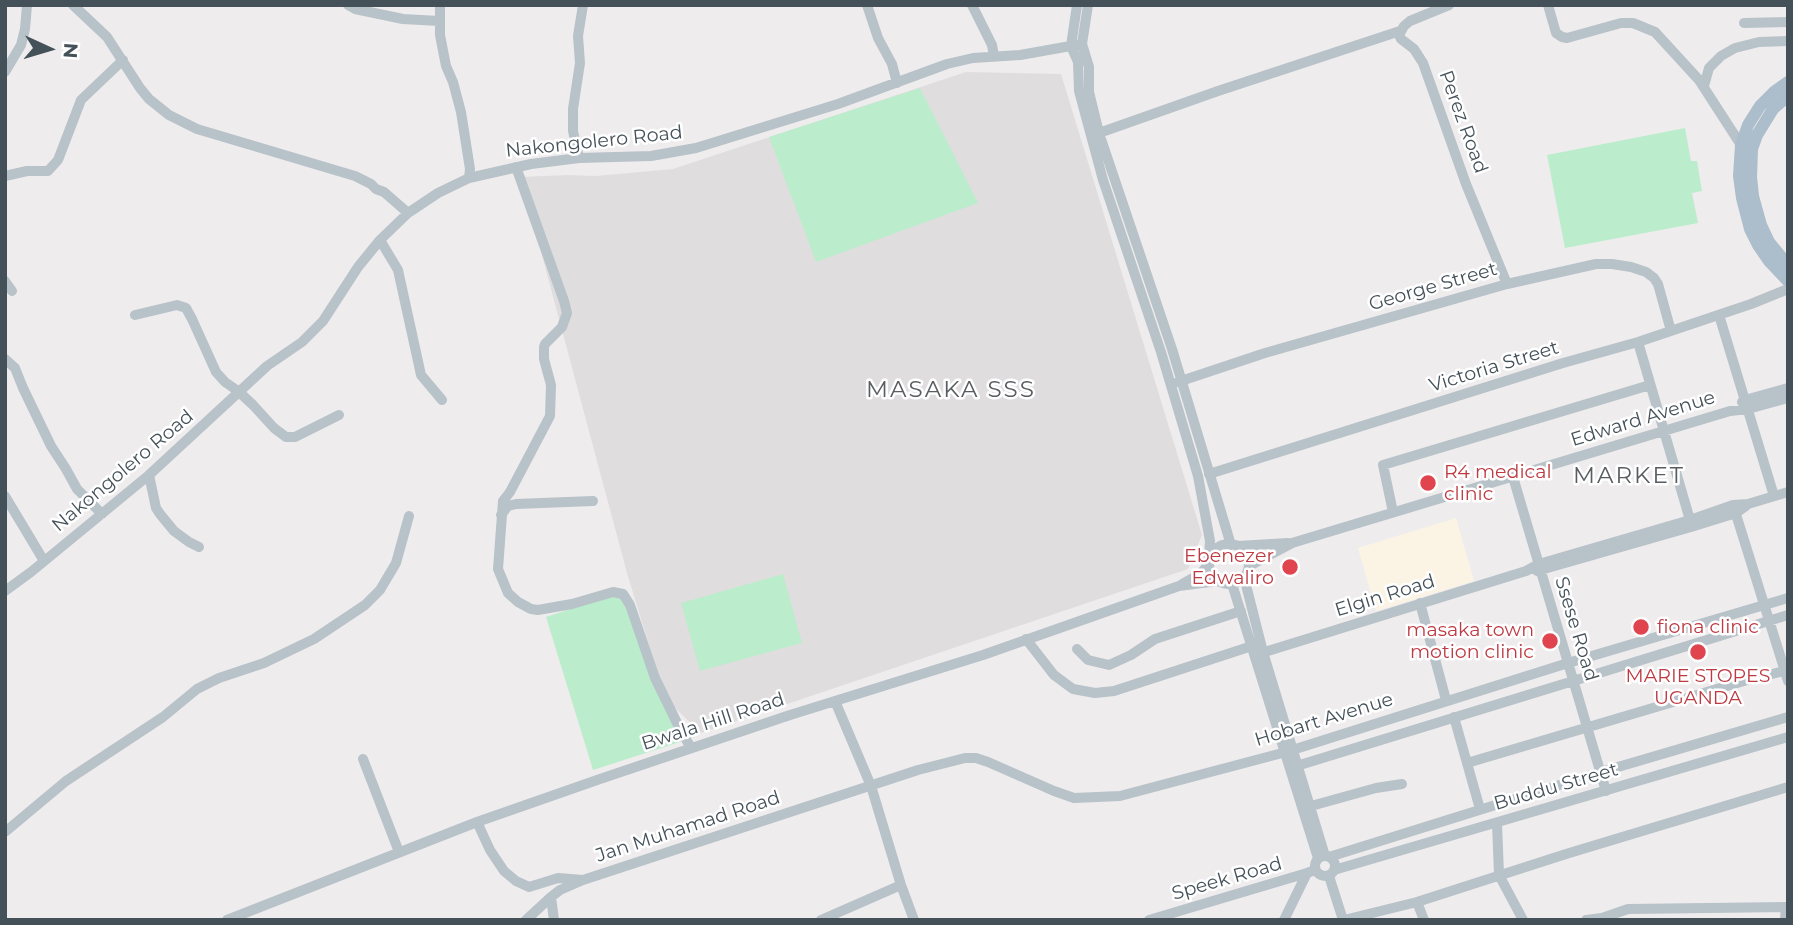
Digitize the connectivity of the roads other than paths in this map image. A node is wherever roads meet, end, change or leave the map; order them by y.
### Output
1 (27, 5) edge
2 (73, 5) edge
3 (348, 5) edge
4 (440, 5) edge
5 (583, 5) edge
6 (867, 5) edge
7 (972, 5) edge
8 (1077, 5) edge
9 (1088, 5) edge
10 (1449, 5) edge
11 (1548, 5) edge
12 (439, 21) junction
13 (1788, 22) edge
14 (1744, 23) dead end
15 (1400, 31) junction
16 (1788, 41) edge
17 (1082, 44) junction
18 (1071, 46) junction
19 (994, 57) junction
20 (123, 60) junction
21 (5, 72) edge
22 (1788, 82) edge
23 (897, 83) junction
24 (1704, 86) junction
25 (1788, 96) edge
26 (1099, 133) junction
27 (1747, 147) junction
28 (579, 158) junction
29 (516, 167) junction
30 (5, 176) edge
31 (469, 178) junction
32 (408, 213) junction
33 (1755, 227) junction
34 (380, 240) junction
35 (1788, 265) edge
36 (5, 281) edge
37 (1788, 281) edge
38 (1507, 284) junction
39 (1788, 289) edge
40 (12, 291) dead end
41 (135, 315) dead end
42 (1719, 316) junction
43 (1671, 331) junction
44 (1638, 342) junction
45 (5, 359) edge
46 (1176, 383) junction
47 (1650, 385) junction
48 (1788, 388) edge
49 (239, 393) junction
50 (1788, 398) edge
51 (442, 400) dead end
52 (1747, 405) junction
53 (339, 415) dead end
54 (1664, 431) junction
55 (1209, 474) junction
56 (149, 475) junction
57 (1513, 477) junction
58 (1788, 492) edge
59 (5, 496) edge
60 (1774, 496) junction
61 (593, 501) dead end
62 (1734, 509) junction
63 (1393, 512) junction
64 (102, 514) junction
65 (409, 516) dead end
66 (501, 516) junction
67 (1690, 520) junction
68 (1292, 543) junction
69 (1235, 545) junction
70 (199, 547) dead end
71 (44, 561) junction
72 (1208, 561) junction
73 (1249, 566) junction
74 (1540, 568) junction
75 (1244, 577) junction
76 (1218, 581) junction
77 (1232, 584) junction
78 (1179, 586) junction
79 (5, 591) edge
80 (1788, 598) edge
81 (1420, 603) junction
82 (1765, 605) junction
83 (1241, 611) junction
84 (1788, 615) edge
85 (1769, 620) junction
86 (1026, 639) junction
87 (1077, 649) dead end
88 (1257, 651) junction
89 (1568, 663) junction
90 (1786, 676) edge
91 (1573, 680) junction
92 (1446, 700) junction
93 (835, 701) junction
94 (1454, 717) junction
95 (1788, 717) edge
96 (1588, 728) junction
97 (1788, 737) edge
98 (691, 748) junction
99 (1289, 751) junction
100 (363, 759) dead end
101 (1467, 764) junction
102 (1294, 766) junction
103 (1601, 772) junction
104 (1402, 784) dead end
105 (871, 786) junction
106 (1788, 787) edge
107 (1606, 791) junction
108 (1311, 806) junction
109 (1479, 809) junction
110 (477, 822) junction
111 (1497, 823) junction
112 (5, 832) edge
113 (399, 852) junction
114 (1324, 857) junction
115 (1311, 872) junction
116 (1331, 873) junction
117 (1499, 875) junction
118 (583, 880) junction
119 (901, 885) junction
120 (551, 897) junction
121 (1417, 902) junction
122 (1787, 907) edge
123 (227, 920) edge
124 (526, 920) edge
125 (554, 920) edge
126 (821, 920) edge
127 (914, 920) edge
128 (1149, 920) edge
129 (1284, 920) edge
130 (1343, 920) edge
131 (1424, 920) edge
132 (1523, 920) edge
133 (1586, 920) edge
134 (1785, 920) edge

1 - 21 street
2 - 20 street
3 - 12 street
4 - 12 street
5 - 28 street
6 - 23 street
7 - 19 street
8 - 18 street
9 - 17 street
10 - 15 street
11 - 24 street
12 - 31 street
13 - 14 street
15 - 26 street
15 - 38 street, Perez Road
16 - 24 street
17 - 18 street, Nakongolero Road
17 - 26 street
18 - 19 street, Nakongolero Road
18 - 46 street
19 - 23 street, Nakongolero Road
20 - 30 street
20 - 32 street
22 - 27 main road
23 - 28 street, Nakongolero Road
24 - 27 street
25 - 27 main road
26 - 46 street
27 - 33 main road
28 - 29 street, Nakongolero Road
29 - 31 street, Nakongolero Road
29 - 66 street
31 - 32 street, Nakongolero Road
32 - 34 street, Nakongolero Road
33 - 35 main road
33 - 37 main road
34 - 49 street, Nakongolero Road
34 - 51 street
36 - 40 street
38 - 43 street, George Street
38 - 46 street, George Street
39 - 42 street, Victoria Street
41 - 49 street
42 - 43 street, Victoria Street
42 - 52 street
43 - 44 street, Victoria Street
44 - 47 street
44 - 55 street, Victoria Street
45 - 64 street
46 - 55 street
46 - 72 street
47 - 54 street
47 - 63 street
48 - 52 street, Edward Avenue
49 - 53 street
49 - 56 street, Nakongolero Road
50 - 52 street, Edward Avenue
52 - 54 street, Edward Avenue
52 - 60 street
54 - 57 street, Edward Avenue
54 - 67 street
55 - 69 street
56 - 64 street, Nakongolero Road
56 - 70 street
57 - 63 street, Edward Avenue
57 - 74 street, Ssese Road
58 - 60 street, Elgin Road
59 - 71 street
60 - 62 street, Elgin Road
61 - 66 street
62 - 67 street, Elgin Road
62 - 74 street, Elgin Road
62 - 82 street
63 - 68 street, Edward Avenue
64 - 71 street, Nakongolero Road
65 - 112 street
66 - 98 street
67 - 74 street, Elgin Road
68 - 69 street
68 - 73 street, Edward Avenue
69 - 72 street
69 - 73 street
71 - 79 street, Nakongolero Road
72 - 76 street
72 - 78 street
73 - 75 street
74 - 81 street, Elgin Road
74 - 89 street, Ssese Road
75 - 77 street
75 - 88 street
76 - 77 street
76 - 78 street, Bwala Hill Road
77 - 83 street
78 - 86 street, Bwala Hill Road
80 - 82 street, Hobart Avenue
81 - 88 street, Elgin Road
81 - 92 street
82 - 85 street
82 - 89 street, Hobart Avenue
83 - 87 street
83 - 88 street
84 - 85 street, Hobart Avenue
85 - 90 street
85 - 91 street, Hobart Avenue
86 - 88 street, Elgin Road
86 - 93 street, Bwala Hill Road
88 - 99 street
89 - 91 street, Ssese Road
89 - 92 street, Hobart Avenue
90 - 96 street
91 - 94 street, Hobart Avenue
91 - 96 street, Ssese Road
92 - 99 street, Hobart Avenue
93 - 98 street, Bwala Hill Road
93 - 105 street
94 - 101 street
94 - 102 street, Hobart Avenue
95 - 103 street
96 - 101 street
96 - 103 street, Ssese Road
97 - 107 street, Buddu Street
98 - 110 street, Bwala Hill Road
99 - 102 street
99 - 105 street, Hobart Avenue
100 - 113 street
101 - 109 street
102 - 108 street
102 - 114 street
103 - 107 street, Ssese Road
103 - 109 street
104 - 108 street
105 - 118 street, Jan Muhamad Road
105 - 119 street
106 - 117 street
107 - 111 street, Buddu Street
108 - 114 street
109 - 114 street
110 - 113 street, Bwala Hill Road
110 - 118 street
111 - 116 street, Buddu Street
111 - 117 street
113 - 123 street, Bwala Hill Road
114 - 115 street
114 - 116 street
115 - 116 street
115 - 128 street, Speek Road
115 - 129 street
116 - 130 street
117 - 121 street
117 - 132 street
118 - 120 street, Jan Muhamad Road
119 - 126 street
119 - 127 street
120 - 124 street, Jan Muhamad Road
120 - 125 street
121 - 130 street
121 - 131 street
122 - 133 street
122 - 134 street

